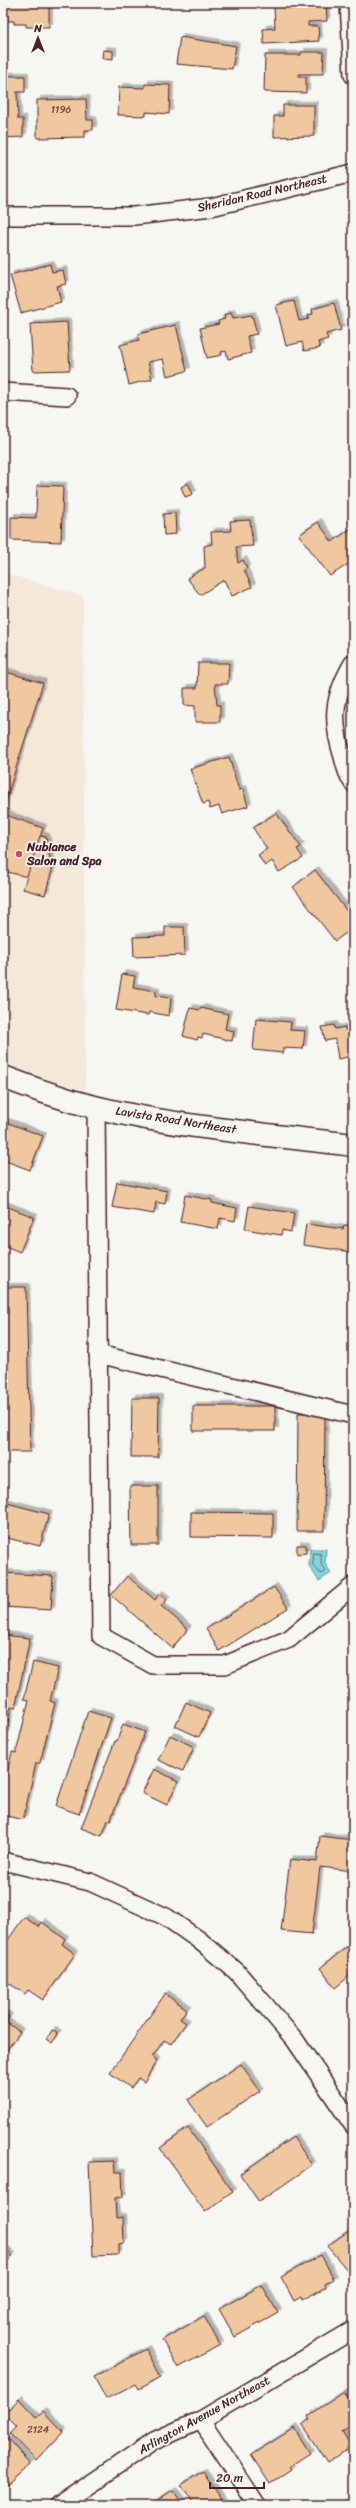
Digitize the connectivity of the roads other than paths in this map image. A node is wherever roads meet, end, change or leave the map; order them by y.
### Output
1 (349, 3) edge
2 (353, 75) edge
3 (353, 173) edge
4 (3, 216) edge
5 (3, 392) edge
6 (68, 396) dead end
7 (353, 663) edge
8 (353, 783) edge
9 (3, 1077) edge
10 (96, 1106) junction
11 (353, 1145) edge
12 (98, 1354) junction
13 (353, 1415) edge
14 (353, 1586) edge
15 (3, 1861) edge
16 (353, 2125) edge
17 (353, 2330) edge
18 (201, 2420) junction
19 (59, 2505) edge
20 (257, 2505) edge

1 - 2 street
3 - 4 street, Sheridan Road Northeast
5 - 6 street
7 - 8 street
9 - 10 main road, Lavista Road Northeast
10 - 11 main road, Lavista Road Northeast
10 - 12 street
12 - 13 street
12 - 14 street
15 - 16 street
17 - 18 street, Arlington Avenue Northeast
18 - 19 street, Arlington Avenue Northeast
18 - 20 street

